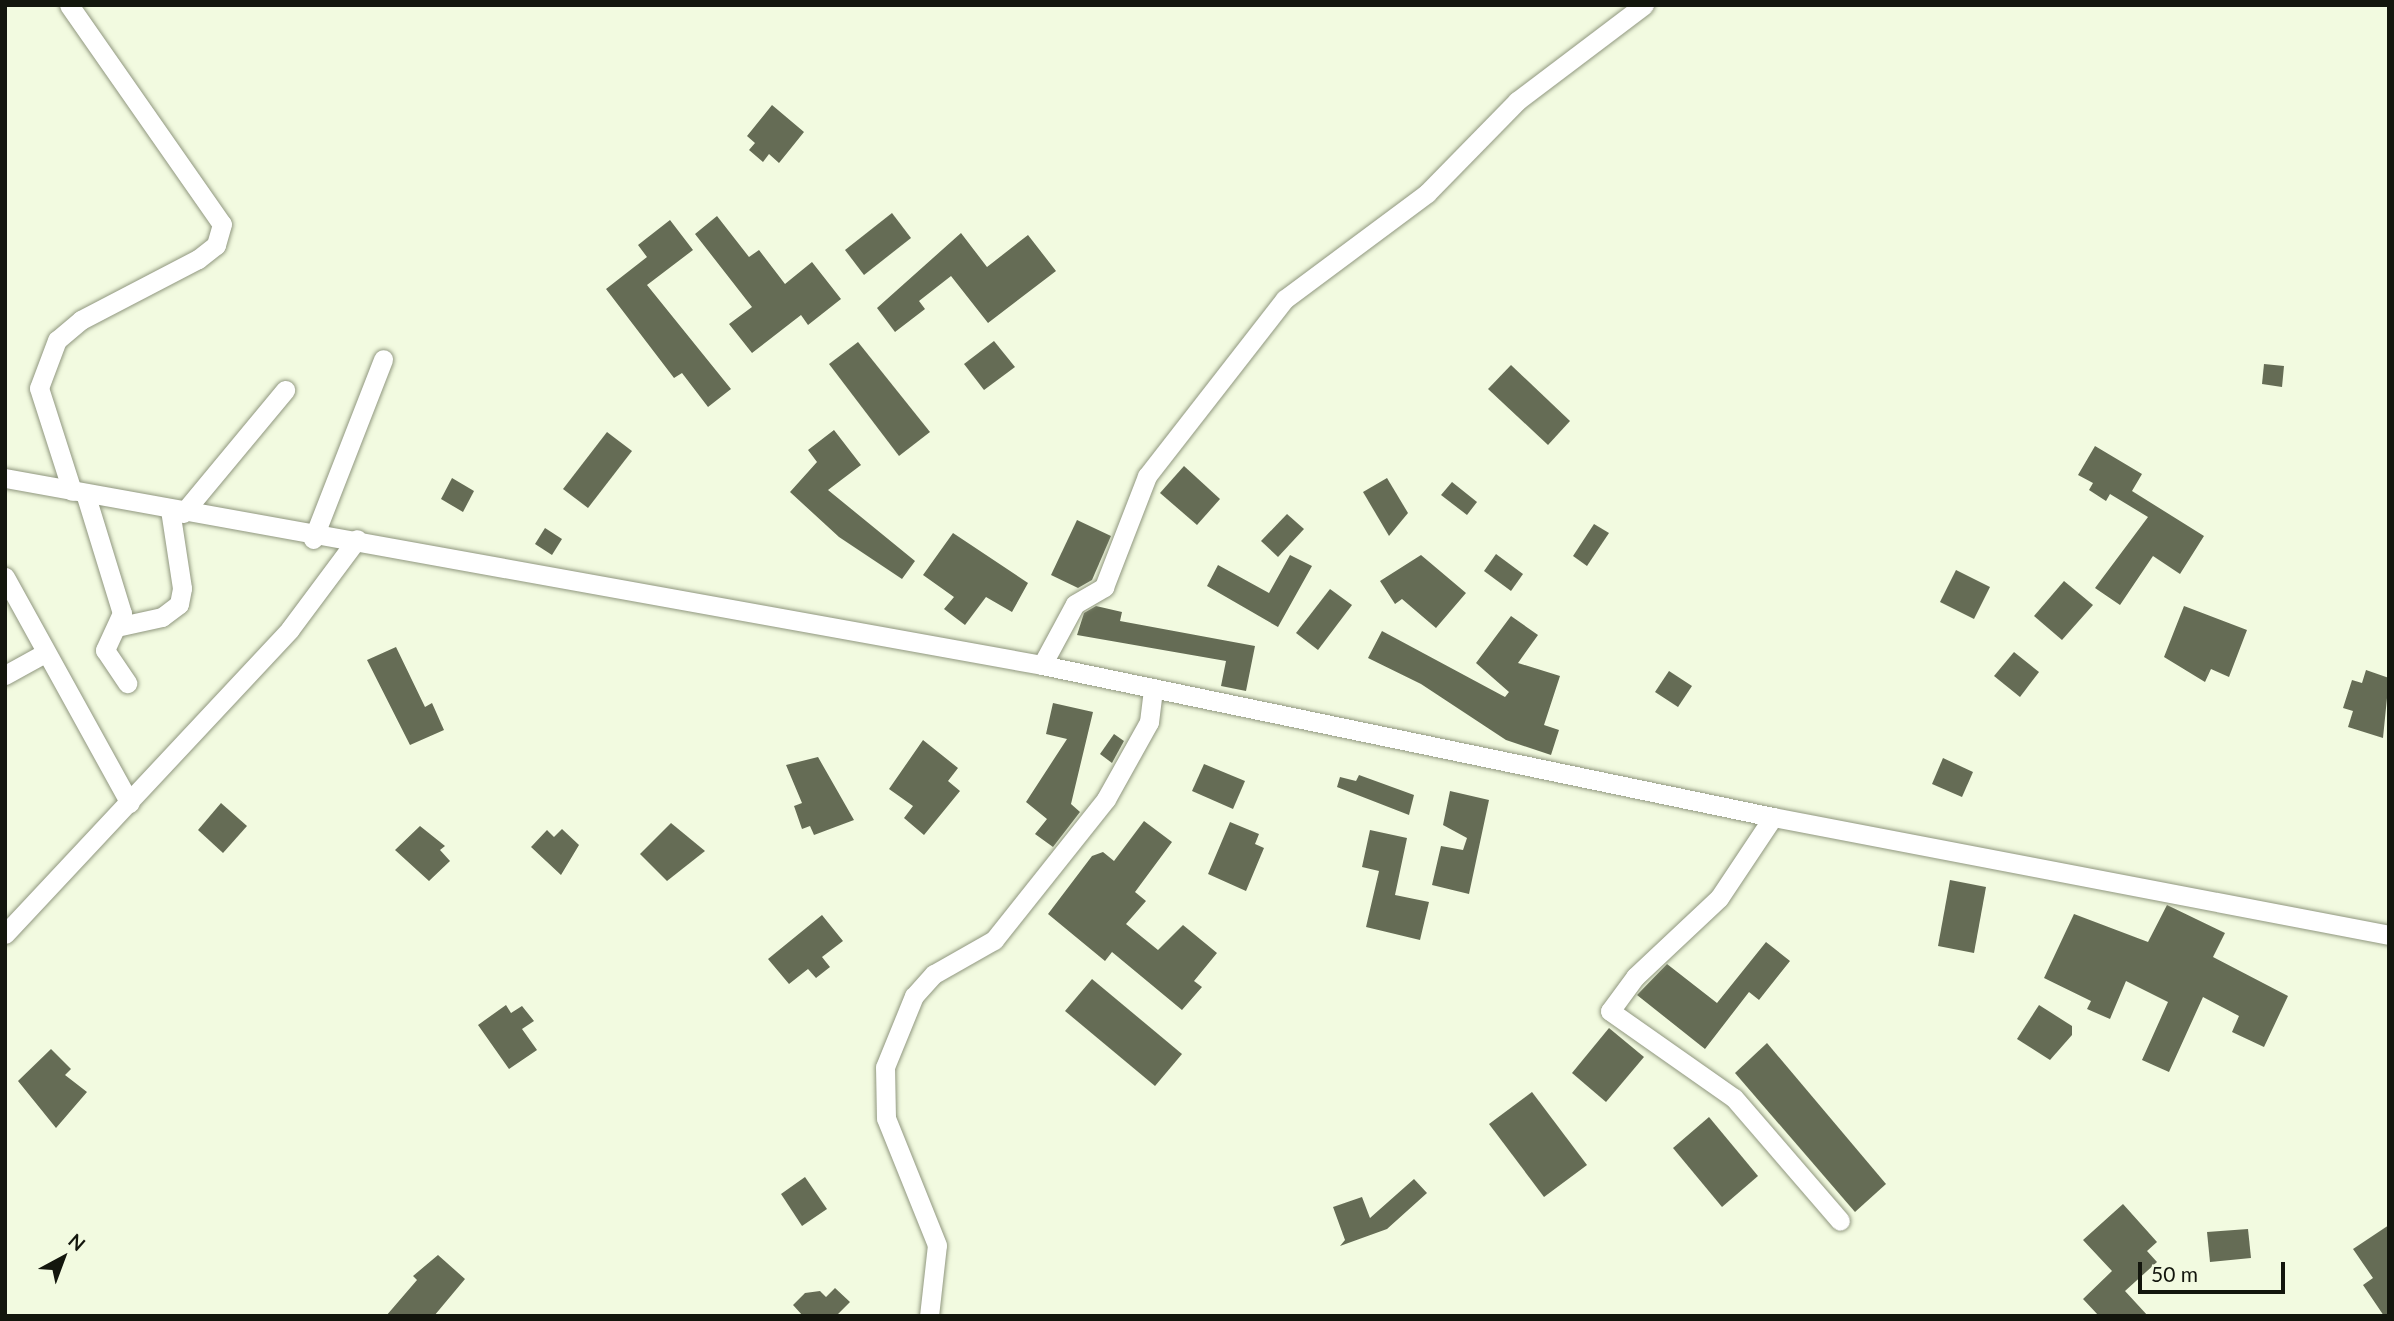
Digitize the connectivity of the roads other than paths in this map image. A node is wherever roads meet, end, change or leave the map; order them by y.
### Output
1 (69, 5) edge
2 (1644, 5) edge
3 (383, 359) dead end
4 (285, 390) dead end
5 (5, 478) edge
6 (79, 492) junction
7 (176, 511) junction
8 (313, 538) junction
9 (357, 539) junction
10 (5, 577) edge
11 (121, 626) junction
12 (44, 654) junction
13 (1042, 665) junction
14 (5, 675) edge
15 (127, 683) dead end
16 (1153, 691) junction
17 (131, 803) junction
18 (1773, 817) junction
19 (5, 934) edge
20 (2389, 935) edge
21 (1840, 1222) dead end
22 (929, 1316) edge

1 - 6 street
2 - 13 street
3 - 8 street
4 - 7 street
5 - 6 street
6 - 7 street
6 - 11 street
7 - 8 street
7 - 11 street
8 - 9 street
9 - 13 street
9 - 17 street
10 - 12 street
11 - 15 street
12 - 14 street
12 - 17 street
13 - 16 street
16 - 18 street
16 - 22 street
17 - 19 street
18 - 20 street
18 - 21 street

